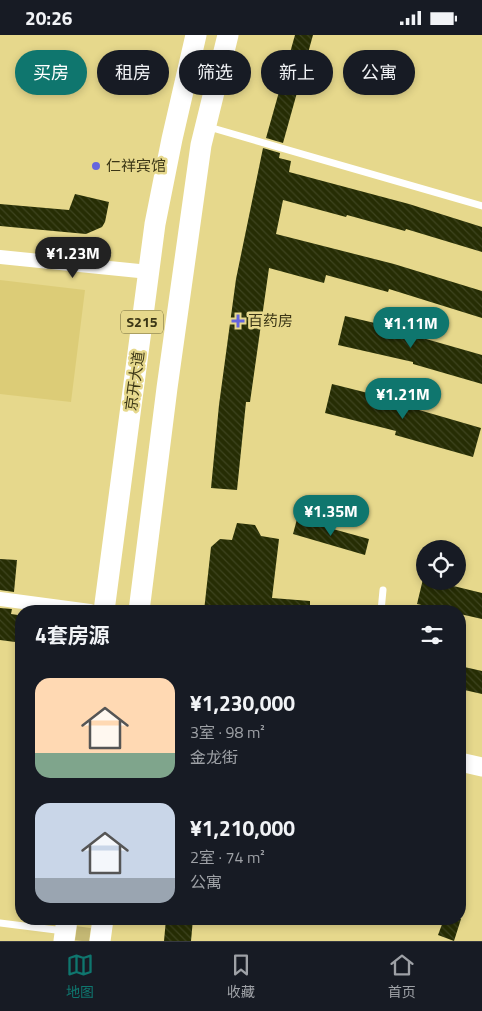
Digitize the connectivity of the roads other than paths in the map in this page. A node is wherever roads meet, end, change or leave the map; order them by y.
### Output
1 (196, 35) edge
2 (228, 35) edge
3 (206, 126) junction
4 (482, 206) edge
5 (0, 257) edge
6 (149, 272) junction
7 (383, 590) dead end
8 (0, 599) edge
9 (45, 605) edge
10 (105, 605) edge
11 (140, 605) edge
12 (382, 605) edge
13 (466, 763) edge
14 (482, 767) edge
15 (0, 923) edge
16 (15, 925) edge
17 (19, 925) edge
18 (102, 925) edge
19 (65, 930) edge
20 (100, 941) edge

1 - 6 main road, 京开大道 / S215
2 - 3 main road, S215
3 - 4 lane
3 - 11 main road, S215
5 - 6 street
6 - 10 main road, 京开大道 / S215
7 - 12 lane
8 - 9 street
13 - 14 street
15 - 16 lane
17 - 19 lane
18 - 20 main road

